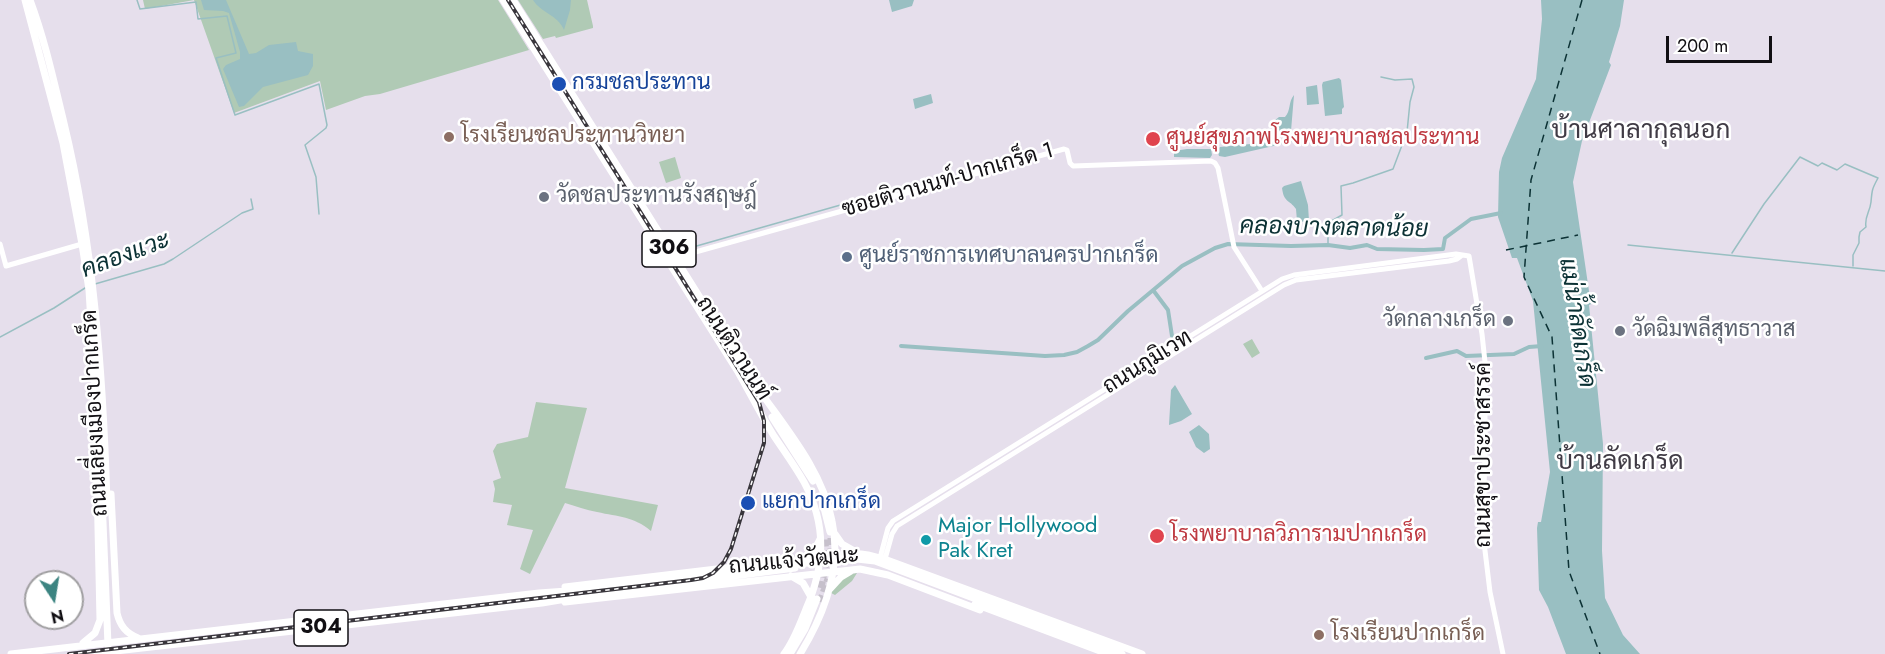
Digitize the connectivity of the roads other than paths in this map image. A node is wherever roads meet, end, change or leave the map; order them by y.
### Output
1 (25, 0) edge
2 (30, 0) edge
3 (503, 0) edge
4 (513, 0) edge
5 (618, 168) junction
6 (611, 172) junction
7 (646, 213) junction
8 (638, 216) junction
9 (0, 244) edge
10 (82, 244) junction
11 (1461, 256) junction
12 (1469, 256) joint
13 (674, 258) junction
14 (89, 279) junction
15 (91, 289) junction
16 (1263, 291) junction
17 (751, 386) junction
18 (105, 448) junction
19 (98, 456) junction
20 (828, 536) junction
21 (106, 543) junction
22 (885, 548) junction
23 (858, 554) junction
24 (836, 555) junction
25 (822, 556) junction
26 (805, 558) junction
27 (883, 558) junction
28 (751, 565) junction
29 (906, 566) junction
30 (853, 569) junction
31 (833, 571) junction
32 (819, 572) junction
33 (791, 576) junction
34 (691, 580) junction
35 (754, 580) junction
36 (901, 580) junction
37 (829, 591) junction
38 (976, 592) junction
39 (539, 593) junction
40 (117, 599) junction
41 (816, 599) junction
42 (100, 600) junction
43 (542, 603) junction
44 (140, 639) junction
45 (113, 642) junction
46 (101, 643) junction
47 (78, 646) junction
48 (137, 648) junction
49 (109, 653) edge
50 (11, 654) edge
51 (89, 654) edge
52 (129, 654) edge
53 (784, 654) edge
54 (790, 654) edge
55 (795, 654) edge
56 (800, 654) edge
57 (1099, 654) edge
58 (1108, 654) edge
59 (1122, 654) edge
60 (1132, 654) edge
61 (1142, 654) edge
62 (1503, 654) edge

1 - 10 main road, ถนนเลี่ยงเมืองปากเกร็ด
2 - 14 main road, ถนนเลี่ยงเมืองปากเกร็ด
3 - 6 main road, ถนนติวานนท์ / 306
4 - 5 main road, ถนนติวานนท์ / 306
5 - 6 main road
5 - 7 main road, ถนนติวานนท์ / 306
6 - 8 main road, ถนนติวานนท์ / 306
7 - 8 main road
7 - 13 main road, ถนนติวานนท์ / 306
8 - 17 main road, ถนนติวานนท์ / 306
9 - 10 street
10 - 14 main road, ถนนเลี่ยงเมืองปากเกร็ด
11 - 12 street, ถนนภูมิเวท
11 - 16 street, ถนนภูมิเวท
11 - 22 street, ถนนภูมิเวท
12 - 62 street, ถนนสุขาประชาสรรค์
13 - 16 street, ซอยติวานนท์-ปากเกร็ด 1
13 - 17 main road, ถนนติวานนท์ / 306
14 - 15 main road, ถนนเลี่ยงเมืองปากเกร็ด
15 - 18 main road, ถนนเลี่ยงเมืองปากเกร็ด
15 - 19 main road, ถนนเลี่ยงเมืองปากเกร็ด
16 - 22 street, ถนนภูมิเวท
17 - 20 main road, ถนนติวานนท์ / 306
17 - 20 main road, ถนนติวานนท์ / 306
18 - 21 main road, ถนนเลี่ยงเมืองปากเกร็ด
18 - 40 main road
19 - 21 main road, ถนนเลี่ยงเมืองปากเกร็ด
19 - 42 main road
20 - 23 main road
20 - 24 main road, ถนนติวานนท์ / 306
20 - 25 main road, ถนนติวานนท์ / 306
20 - 26 main road
21 - 49 main road, ถนนเลี่ยงเมืองปากเกร็ด
22 - 27 street, ถนนภูมิเวท
23 - 24 main road, ถนนแจ้งวัฒนะ
23 - 27 main road, ถนนแจ้งวัฒนะ
24 - 25 main road, ถนนแจ้งวัฒนะ / 304
24 - 31 main road, ถนนติวานนท์ / 306
25 - 26 main road, ถนนแจ้งวัฒนะ / 304
25 - 32 main road, ถนนติวานนท์ / 306
26 - 28 main road, ถนนแจ้งวัฒนะ / 304
27 - 29 main road, ถนนแจ้งวัฒนะ
28 - 35 main road
28 - 39 main road, ถนนแจ้งวัฒนะ / 304
29 - 36 main road
29 - 38 main road, ถนนแจ้งวัฒนะ
30 - 31 main road, ถนนแจ้งวัฒนะ
30 - 36 main road, ถนนแจ้งวัฒนะ
30 - 37 main road
31 - 32 main road, ถนนแจ้งวัฒนะ / 304
31 - 37 main road, ถนนติวานนท์ / 306
32 - 33 main road, ถนนแจ้งวัฒนะ / 304
32 - 41 main road, ถนนติวานนท์ / 306
33 - 35 main road, ถนนแจ้งวัฒนะ / 304
33 - 41 main road
34 - 39 main road, ถนนแจ้งวัฒนะ
34 - 43 main road, ถนนแจ้งวัฒนะ
34 - 58 main road, ถนนแจ้งวัฒนะ
34 - 59 main road, ถนนแจ้งวัฒนะ
35 - 43 main road, ถนนแจ้งวัฒนะ / 304
36 - 57 main road, ถนนแจ้งวัฒนะ
37 - 56 main road, ถนนติวานนท์ / 306
38 - 60 main road
38 - 61 main road, ถนนแจ้งวัฒนะ
39 - 44 main road, ถนนแจ้งวัฒนะ / 304
40 - 42 main road
40 - 44 main road
41 - 53 main road, ถนนติวานนท์ / 306
41 - 54 main road, 306
41 - 55 main road, 306
42 - 47 main road
43 - 48 main road, ถนนแจ้งวัฒนะ / 304
44 - 45 main road, ถนนแจ้งวัฒนะ / 304
45 - 46 main road, ถนนแจ้งวัฒนะ / 304
45 - 49 main road
46 - 47 main road, ถนนแจ้งวัฒนะ / 304
46 - 49 main road
47 - 50 main road, ถนนแจ้งวัฒนะ / 304
48 - 49 main road, ถนนแจ้งวัฒนะ / 304
48 - 52 main road
49 - 51 main road, ถนนแจ้งวัฒนะ / 304

